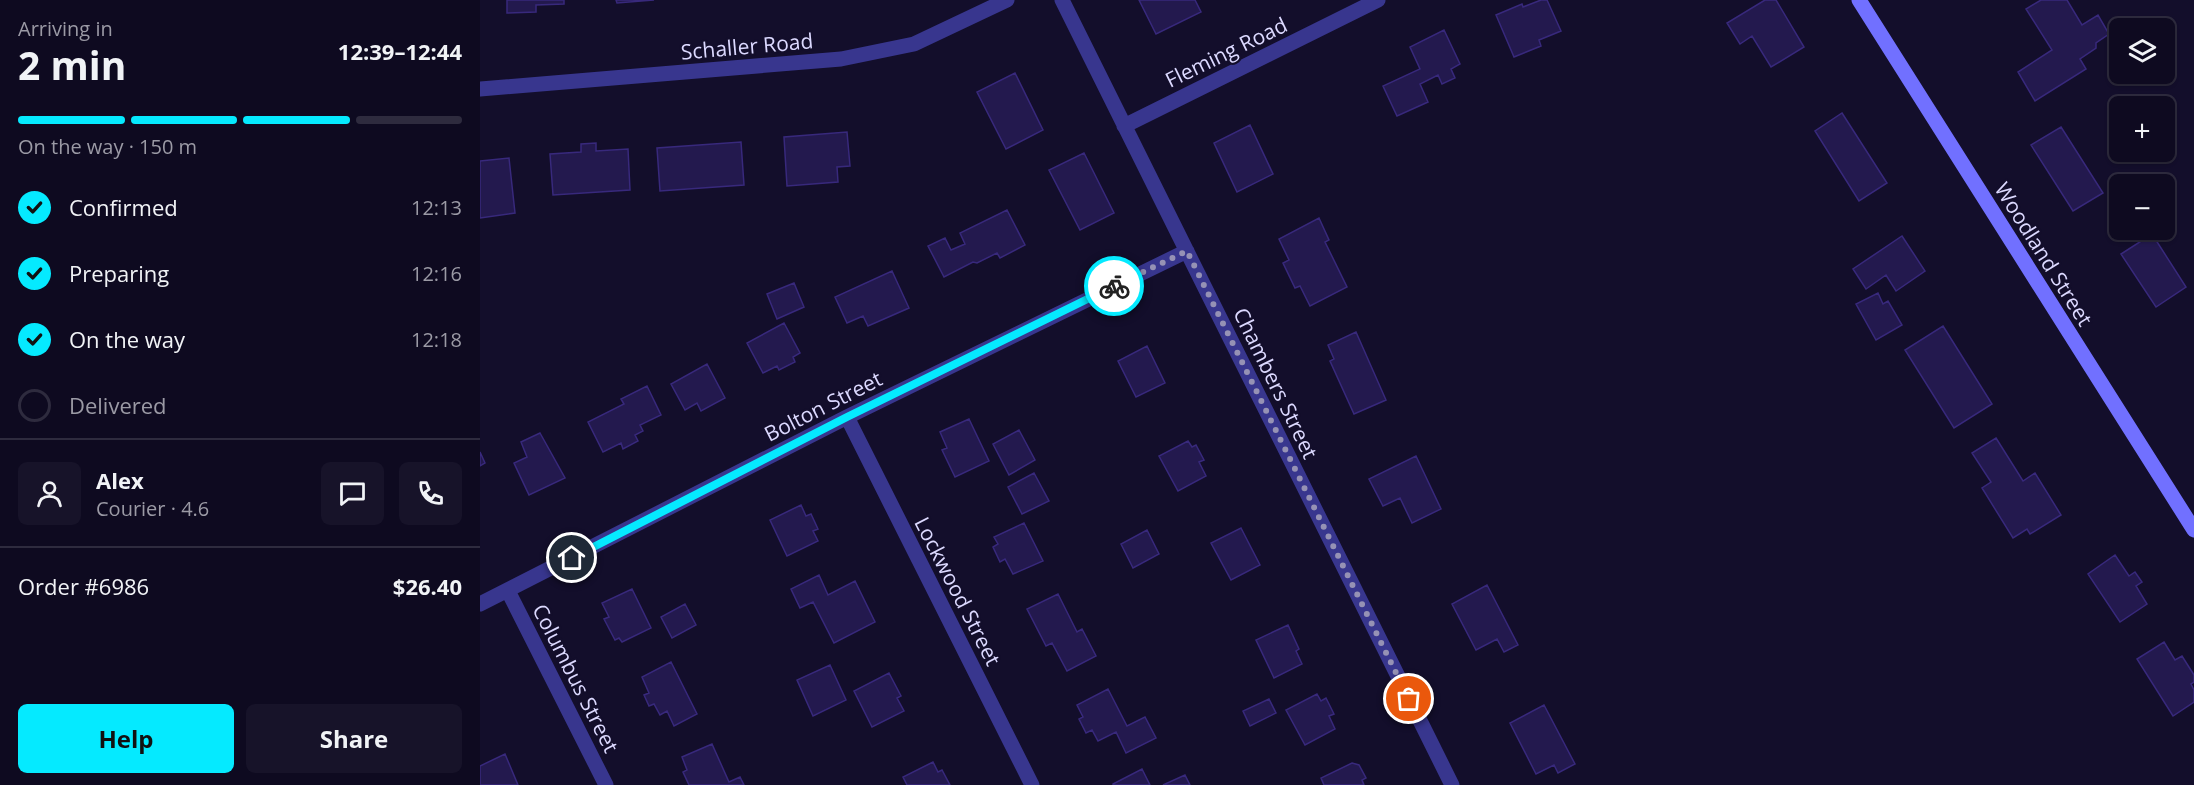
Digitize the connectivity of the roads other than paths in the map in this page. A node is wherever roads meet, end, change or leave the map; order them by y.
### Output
1 (1007, 0) edge
2 (1062, 0) edge
3 (1378, 0) edge
4 (1859, 0) edge
5 (480, 89) edge
6 (1124, 126) junction
7 (1187, 251) junction
8 (847, 417) junction
9 (2194, 530) edge
10 (508, 591) junction
11 (480, 604) edge
12 (606, 785) edge
13 (1032, 785) edge
14 (1452, 785) edge

1 - 5 street, Schaller Road
2 - 6 street, Chambers Street
3 - 6 street, Fleming Road
4 - 9 street, Woodland Street
6 - 7 street, Chambers Street
7 - 8 street, Bolton Street
7 - 14 street, Chambers Street
8 - 10 street, Bolton Street
8 - 13 street, Lockwood Street
10 - 11 street, Bolton Street
10 - 12 street, Columbus Street

